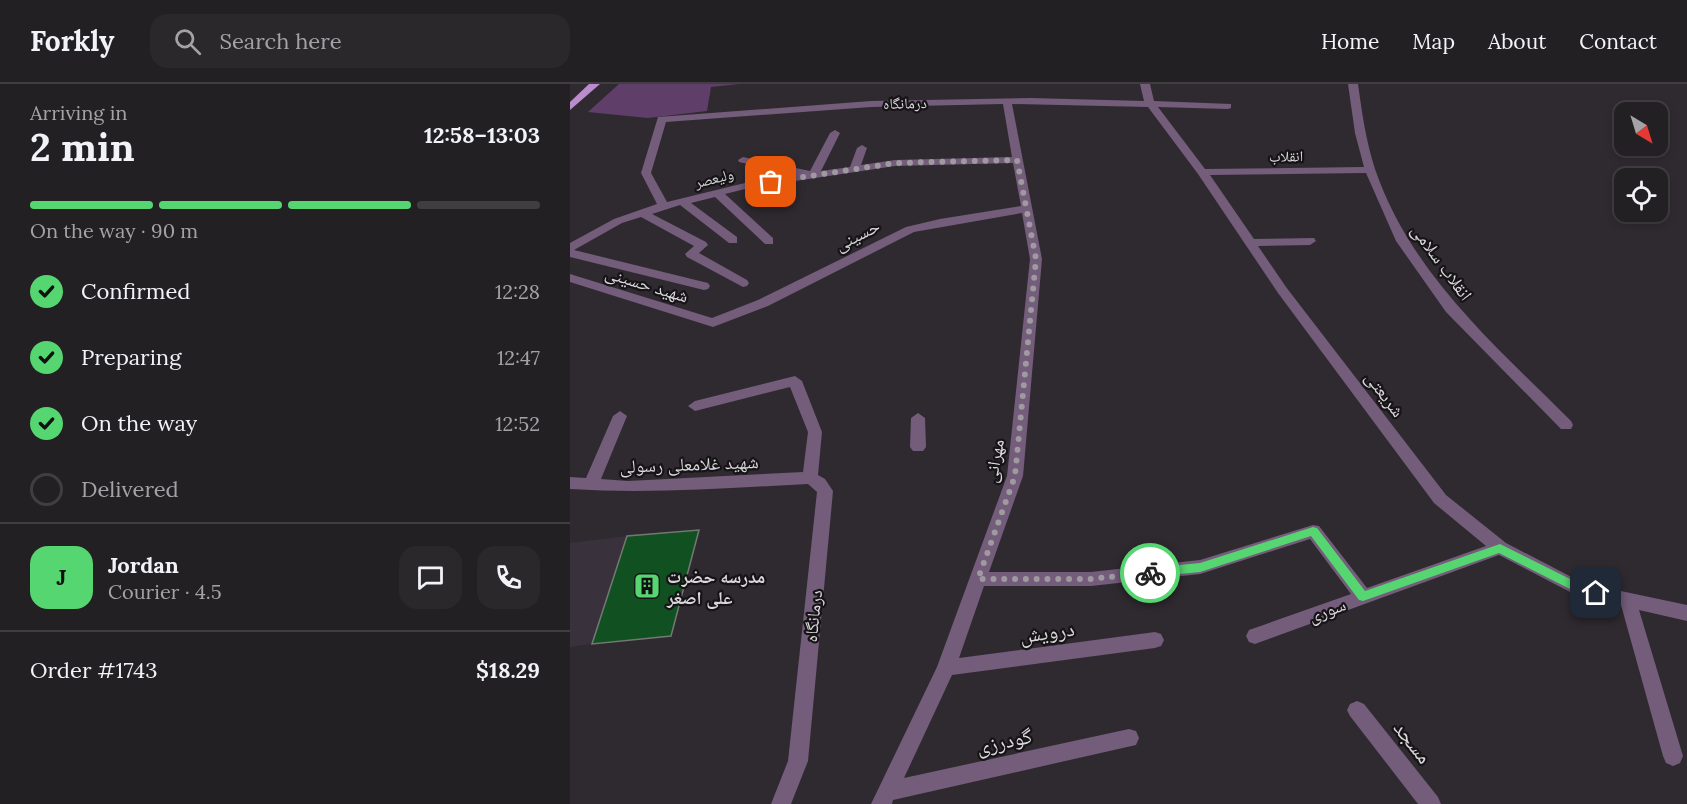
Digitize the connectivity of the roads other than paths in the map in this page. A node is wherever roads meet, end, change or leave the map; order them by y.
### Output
1 (595, 84) edge
2 (1145, 84) edge
3 (1353, 84) edge
4 (1007, 102) junction
5 (1149, 102) junction
6 (570, 106) edge
7 (1228, 106) dead end
8 (835, 133) dead end
9 (862, 148) dead end
10 (743, 160) dead end
11 (1017, 160) junction
12 (854, 169) junction
13 (1370, 170) junction
14 (1202, 172) junction
15 (813, 175) junction
16 (717, 193) junction
17 (683, 202) junction
18 (664, 206) junction
19 (1026, 209) junction
20 (642, 213) junction
21 (733, 240) dead end
22 (768, 241) dead end
23 (1310, 241) dead end
24 (1250, 243) junction
25 (570, 250) edge
26 (570, 278) edge
27 (743, 283) dead end
28 (704, 286) dead end
29 (713, 323) joint
30 (695, 406) dead end
31 (620, 416) dead end
32 (918, 418) dead end
33 (1566, 425) dead end
34 (918, 447) dead end
35 (810, 478) junction
36 (570, 483) edge
37 (591, 485) junction
38 (1500, 548) junction
39 (978, 579) junction
40 (1363, 596) junction
41 (1628, 601) junction
42 (1687, 613) edge
43 (1255, 636) dead end
44 (1155, 640) dead end
45 (946, 668) junction
46 (1357, 710) dead end
47 (1129, 738) dead end
48 (1673, 756) dead end
49 (885, 797) edge
50 (781, 804) edge
51 (1431, 804) edge

1 - 6 main road
2 - 5 street, شریعتی
3 - 13 street, انقلاب سلامی
4 - 5 street, درمانگاه
4 - 11 street, مهرانی
4 - 18 street, درمانگاه
5 - 7 street, درمانگاه
5 - 14 street, شریعتی
8 - 15 street
9 - 12 street
10 - 15 street
11 - 12 street, ولیعصر
11 - 19 street, مهرانی
12 - 15 street, ولیعصر
13 - 14 street, انقلاب
13 - 33 street, انقلاب سلامی
14 - 24 street, شریعتی
15 - 16 street, ولیعصر
16 - 17 street, ولیعصر
16 - 22 street
17 - 18 street, ولیعصر
17 - 21 street
18 - 20 street, ولیعصر
19 - 29 street, حسینی
19 - 39 street, مهرانی
20 - 25 street, ولیعصر
20 - 27 street
23 - 24 street
24 - 38 street, شریعتی
25 - 28 street
26 - 29 street, شهید حسینی
30 - 35 street
31 - 37 street
32 - 34 street
35 - 37 street, شهید غلامعلی رسولی
35 - 50 street, درمانگاه
36 - 37 street, شهید غلامعلی رسولی
38 - 40 street, سوری
38 - 41 street, شریعتی
39 - 40 street
39 - 45 street, مهرانی
40 - 43 street, سوری
41 - 42 street, شریعتی
41 - 48 street
44 - 45 street, درویش
45 - 49 street, مهرانی
46 - 51 street, مسجد
47 - 49 street, گودرزی

